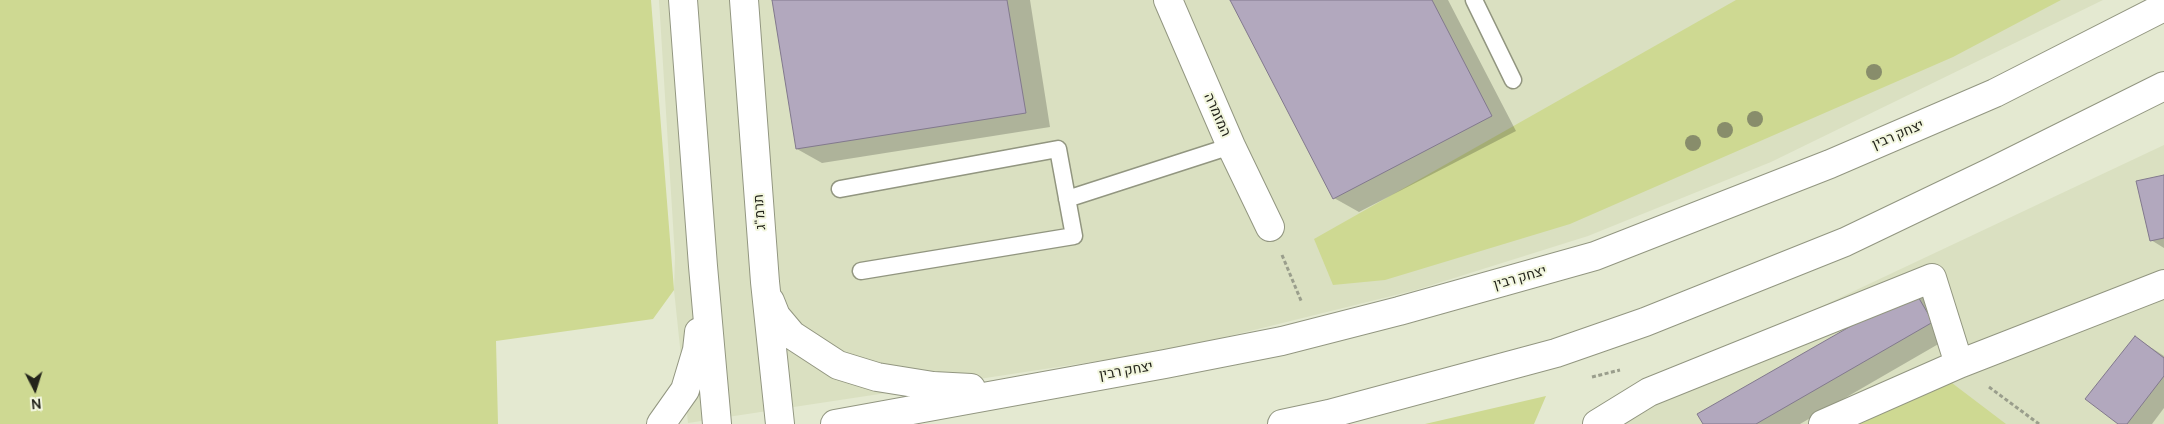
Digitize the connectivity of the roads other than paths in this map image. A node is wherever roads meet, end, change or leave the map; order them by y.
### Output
1 (683, 0) edge
2 (744, 0) edge
3 (1168, 0) edge
4 (1474, 0) edge
5 (2164, 7) edge
6 (1513, 80) dead end
7 (2164, 86) edge
8 (1231, 146) junction
9 (840, 189) dead end
10 (1067, 199) junction
11 (1270, 227) road end
12 (703, 266) junction
13 (861, 271) dead end
14 (765, 282) junction
15 (2164, 284) edge
16 (1959, 364) junction
17 (1040, 386) junction
18 (660, 424) edge
19 (717, 424) edge
20 (780, 424) edge
21 (835, 424) edge
22 (1282, 424) edge
23 (1597, 424) edge
24 (1823, 424) edge

1 - 12 main road
2 - 14 main road, תרמ"ג
3 - 8 main road, המזמרה
4 - 6 lane
5 - 17 main road, יצחק רבין
7 - 22 main road
8 - 10 lane
8 - 11 main road, המזמרה
9 - 10 lane
10 - 13 lane
12 - 18 main road
12 - 19 main road
14 - 17 main road
14 - 20 main road, תרמ"ג
15 - 16 main road
16 - 23 main road
16 - 24 main road
17 - 21 main road, יצחק רבין

